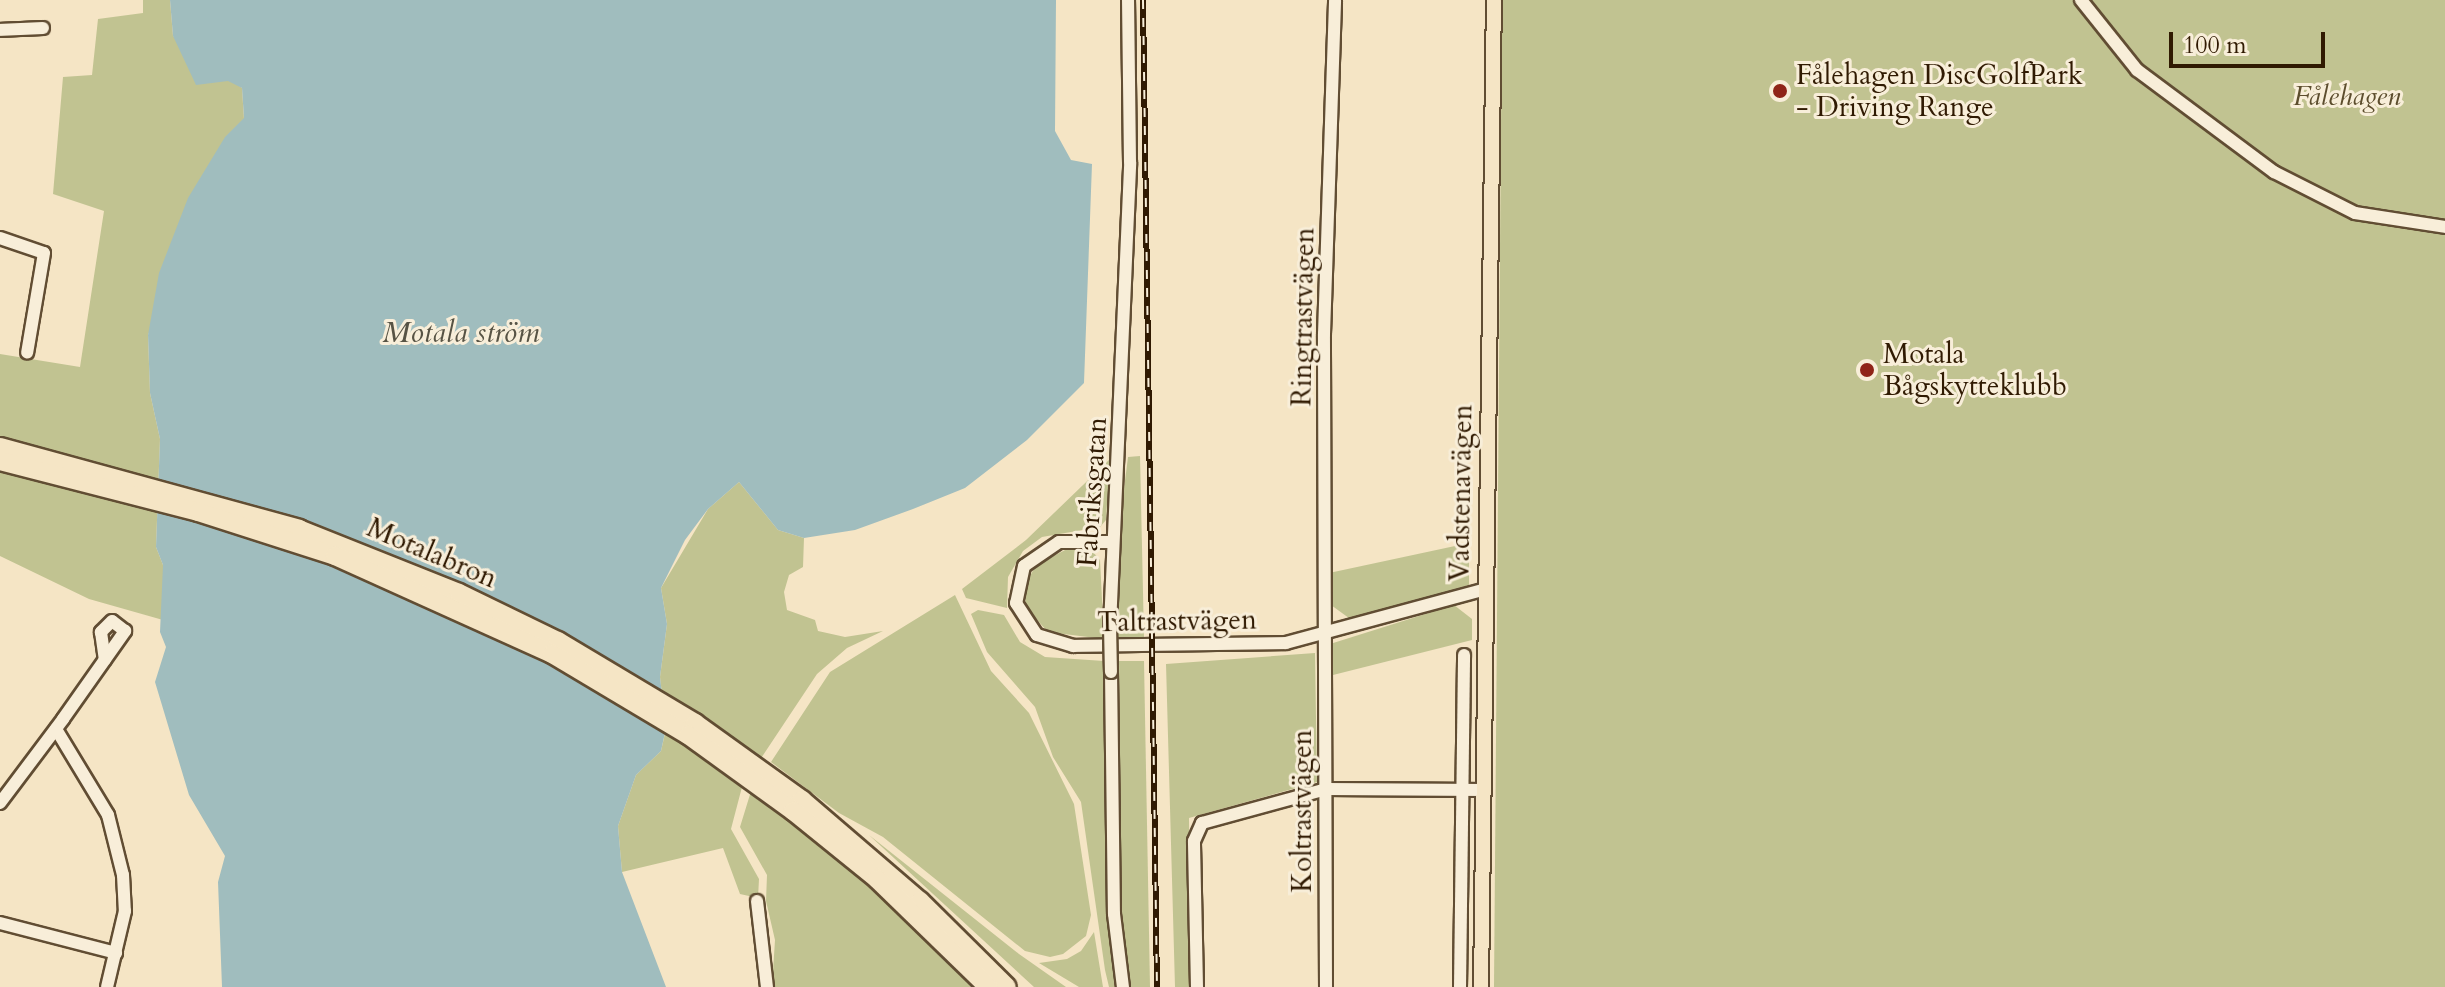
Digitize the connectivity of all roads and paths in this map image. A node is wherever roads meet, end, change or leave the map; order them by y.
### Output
1 (1128, 0) edge
2 (1335, 0) edge
3 (1494, 0) edge
4 (2081, 0) edge
5 (43, 28) dead end
6 (0, 30) edge
7 (2445, 227) edge
8 (0, 238) edge
9 (27, 353) dead end
10 (0, 447) edge
11 (0, 461) edge
12 (1111, 542) junction
13 (1486, 589) junction
14 (1325, 635) junction
15 (1464, 655) dead end
16 (105, 660) dead end
17 (56, 729) junction
18 (1326, 789) junction
19 (1462, 790) junction
20 (1484, 790) junction
21 (0, 803) edge
22 (798, 806) junction
23 (757, 901) dead end
24 (0, 923) edge
25 (116, 953) junction
26 (107, 987) edge
27 (767, 987) edge
28 (988, 987) edge
29 (1007, 987) edge
30 (1123, 987) edge
31 (1197, 987) edge
32 (1326, 987) edge
33 (1460, 987) edge
34 (1481, 987) edge

1 - 12 street, Fabriksgatan
2 - 14 street, Ringtrastvägen
3 - 13 main road, Vadstenavägen
4 - 7 street
5 - 6 street
8 - 9 street
10 - 22 highway, Motalabron
11 - 22 highway, Motalabron
12 - 14 street, Taltrastvägen
12 - 30 street, Fabriksgatan, bridge
13 - 14 street, Taltrastvägen
13 - 20 main road, Vadstenavägen
14 - 18 street, Koltrastvägen
15 - 19 street
16 - 17 street
17 - 21 street
17 - 25 street
18 - 19 street
18 - 31 street
18 - 32 street, Koltrastvägen
19 - 20 street
19 - 33 street
20 - 34 main road, Vadstenavägen
22 - 28 highway
22 - 29 highway
23 - 27 street
24 - 25 street
25 - 26 street

